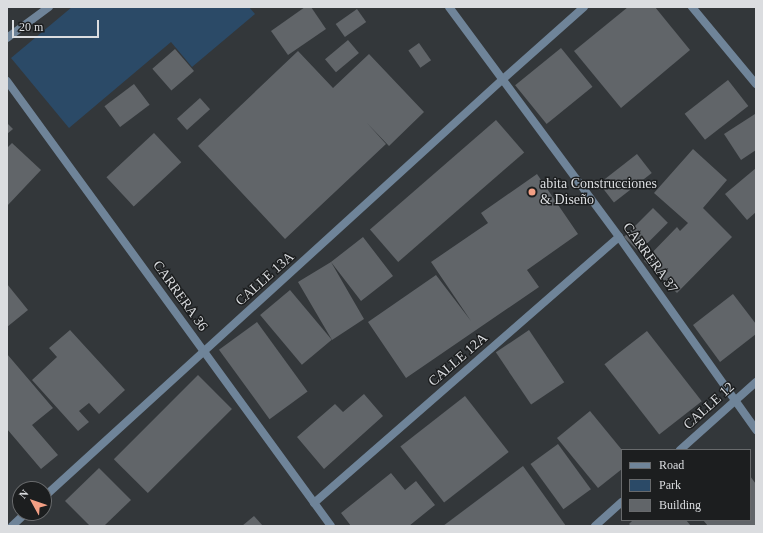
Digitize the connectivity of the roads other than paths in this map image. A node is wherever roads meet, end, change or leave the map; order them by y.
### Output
1 (49, 7) edge
2 (449, 7) edge
3 (584, 7) edge
4 (692, 7) edge
5 (7, 38) edge
6 (503, 79) junction
7 (7, 81) edge
8 (756, 84) edge
9 (619, 237) junction
10 (204, 352) junction
11 (756, 382) edge
12 (735, 401) junction
13 (756, 430) edge
14 (681, 449) edge
15 (52, 490) edge
16 (314, 503) junction
17 (621, 503) edge
18 (331, 526) edge
19 (595, 526) edge

1 - 5 street
2 - 6 street, CARRERA 37
3 - 6 street, CALLE 13A
4 - 8 street
6 - 9 street, CARRERA 37
6 - 10 street, CALLE 13A
7 - 10 street, CARRERA 36
9 - 12 street, CARRERA 37
9 - 16 street, CALLE 12A
10 - 15 street, CALLE 13A
10 - 16 street, CARRERA 36
11 - 12 street, CALLE 12
12 - 13 street, CARRERA 37
12 - 14 street, CALLE 12
16 - 18 street, CARRERA 36
17 - 19 street

